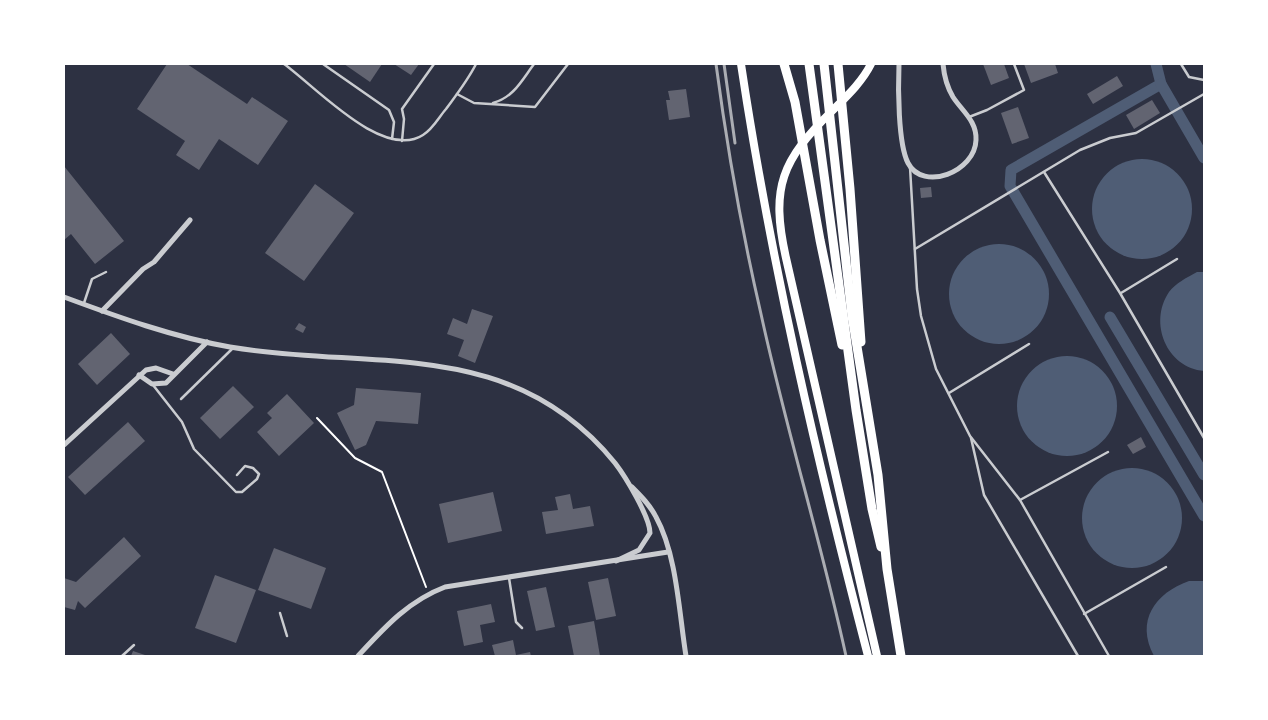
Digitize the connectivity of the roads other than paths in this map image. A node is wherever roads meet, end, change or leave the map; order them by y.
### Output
1 (284, 64) edge
2 (323, 64) edge
3 (434, 64) edge
4 (476, 64) edge
5 (534, 64) edge
6 (568, 64) edge
7 (741, 64) edge
8 (784, 64) edge
9 (809, 64) edge
10 (824, 64) edge
11 (838, 64) edge
12 (871, 64) edge
13 (900, 64) edge
14 (943, 64) edge
15 (1014, 64) edge
16 (1181, 64) edge
17 (1204, 80) edge
18 (457, 94) junction
19 (1204, 94) edge
20 (492, 103) junction
21 (969, 117) junction
22 (392, 139) junction
23 (402, 141) junction
24 (910, 166) junction
25 (1044, 172) junction
26 (190, 220) dead end
27 (915, 249) junction
28 (1177, 259) dead end
29 (106, 272) dead end
30 (1120, 293) junction
31 (64, 297) edge
32 (83, 304) junction
33 (102, 311) junction
34 (207, 342) junction
35 (1029, 344) dead end
36 (233, 348) junction
37 (173, 374) junction
38 (139, 375) junction
39 (152, 384) junction
40 (864, 387) junction
41 (949, 393) junction
42 (181, 399) dead end
43 (856, 410) junction
44 (970, 436) junction
45 (1204, 438) edge
46 (64, 445) edge
47 (1108, 452) dead end
48 (237, 475) dead end
49 (629, 484) junction
50 (1020, 500) junction
51 (668, 552) junction
52 (616, 562) junction
53 (1166, 567) dead end
54 (887, 569) junction
55 (508, 577) junction
56 (280, 613) dead end
57 (1084, 614) junction
58 (522, 628) dead end
59 (288, 636) dead end
60 (134, 645) dead end
61 (122, 656) edge
62 (358, 656) edge
63 (686, 656) edge
64 (868, 656) edge
65 (877, 656) edge
66 (901, 656) edge
67 (1078, 656) edge
68 (1109, 656) edge

1 - 22 lane
2 - 22 lane
3 - 23 lane
4 - 18 lane
5 - 20 lane
6 - 20 lane
7 - 64 main road
8 - 43 main road
9 - 43 main road
10 - 40 main road
11 - 40 main road
12 - 65 main road
13 - 24 street
14 - 21 street
15 - 21 lane
16 - 17 lane
18 - 20 lane
18 - 23 lane
19 - 25 lane
21 - 24 street
22 - 23 lane
24 - 27 lane
25 - 27 lane
25 - 30 lane
26 - 33 street
27 - 41 lane
28 - 30 lane
29 - 32 lane
30 - 45 lane
31 - 32 street
32 - 33 street
33 - 34 street
34 - 36 street
34 - 37 street
35 - 41 lane
36 - 42 lane
36 - 49 street
37 - 38 street
37 - 39 street
38 - 39 street
38 - 46 street
39 - 48 lane
40 - 54 main road
41 - 44 lane
43 - 54 main road
44 - 50 lane
44 - 67 lane
47 - 50 lane
49 - 51 street
49 - 52 street
50 - 57 lane
51 - 52 street
51 - 63 street
52 - 55 street
53 - 57 lane
54 - 66 main road
55 - 58 lane
55 - 62 street
56 - 59 lane
57 - 68 lane
60 - 61 lane

